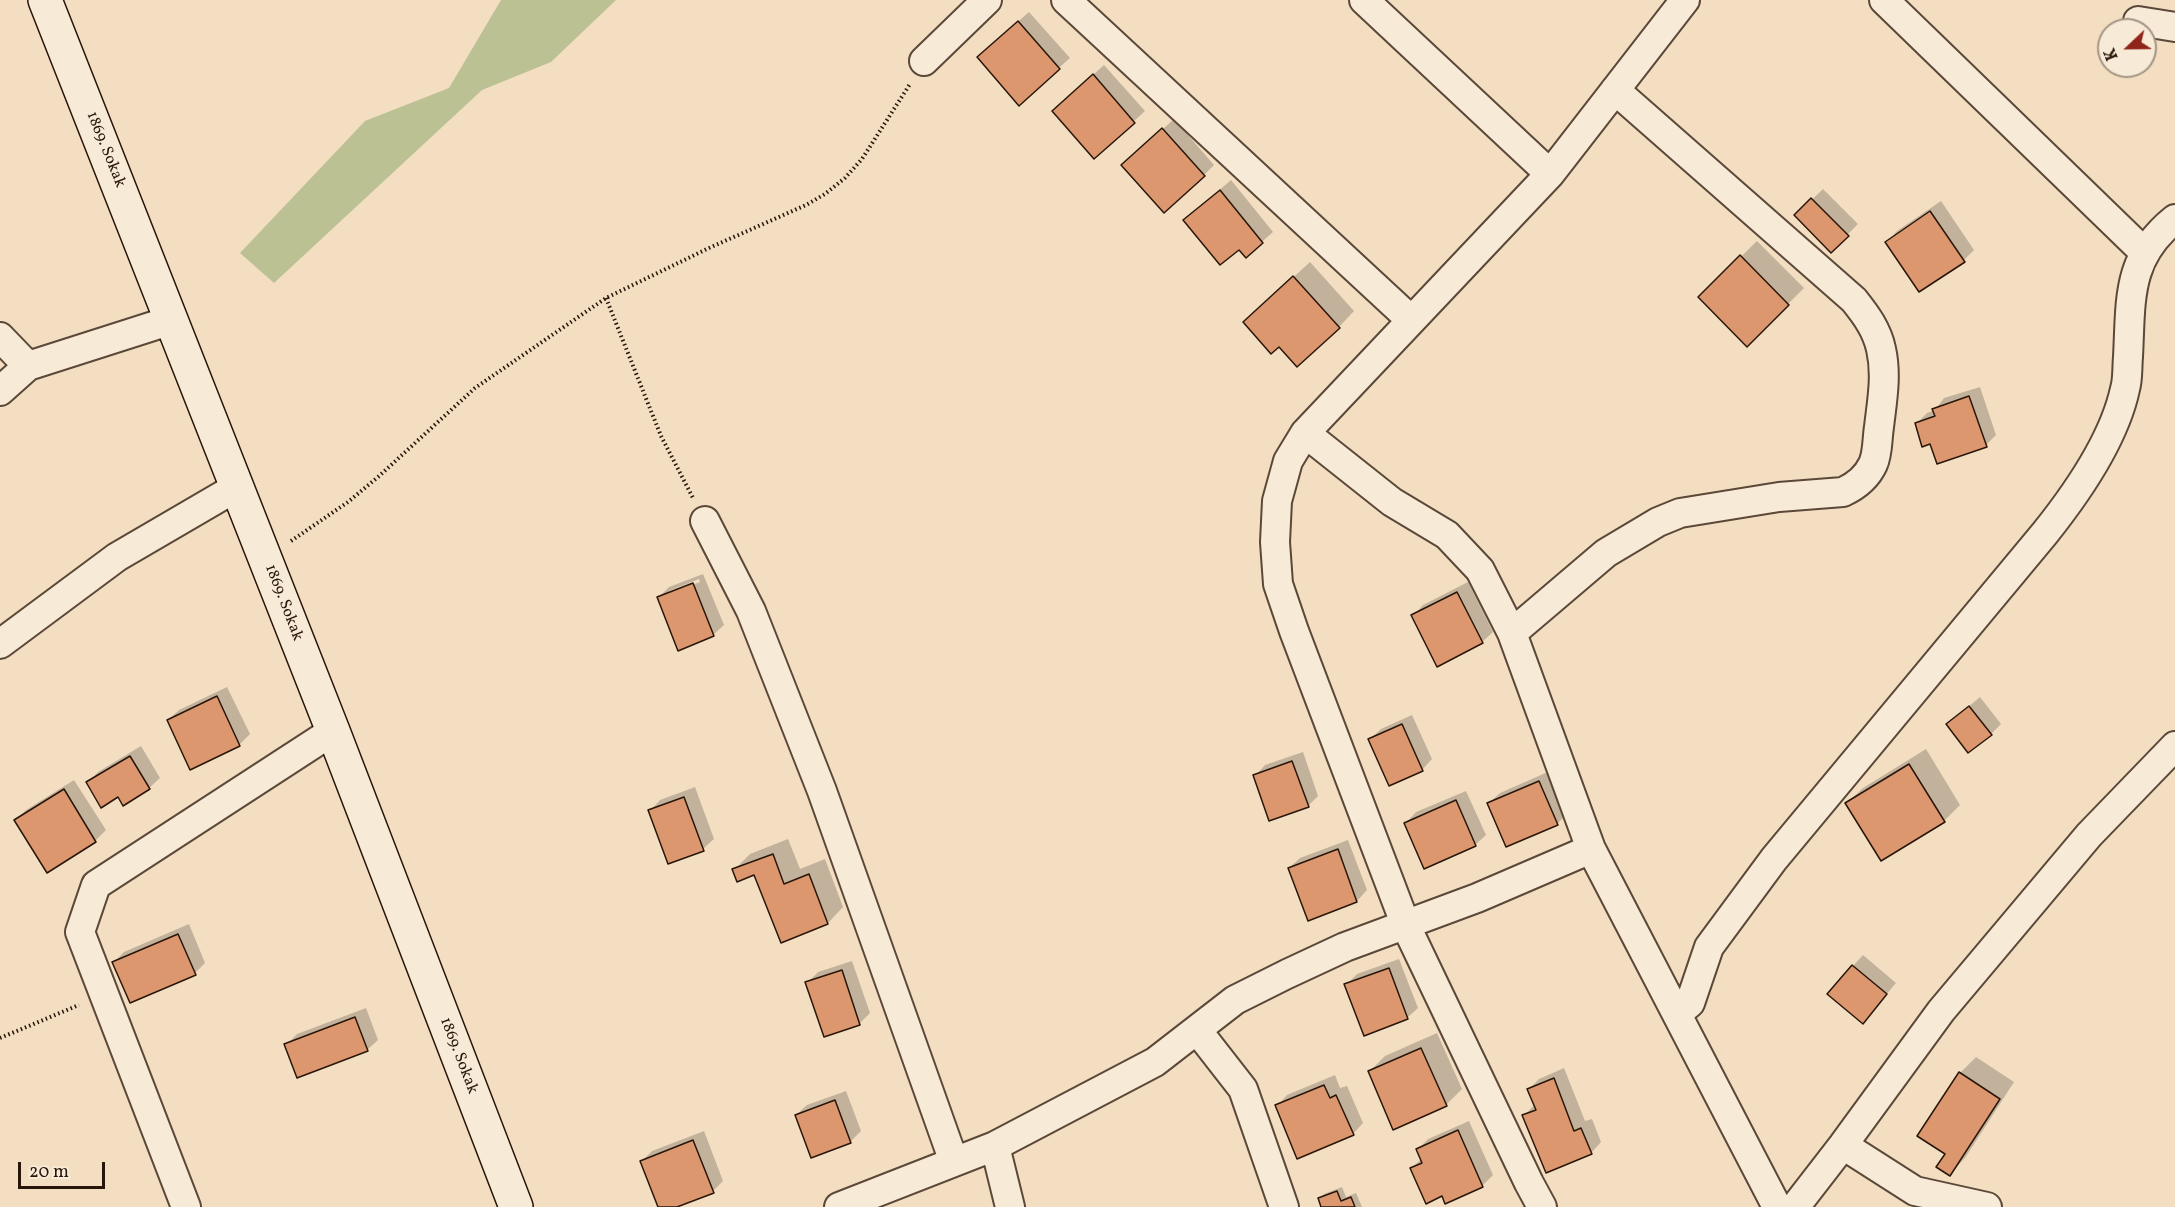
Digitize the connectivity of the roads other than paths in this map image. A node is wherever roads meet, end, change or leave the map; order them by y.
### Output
1 (45, 0) edge
2 (987, 0) edge
3 (1066, 0) edge
4 (1364, 0) edge
5 (1884, 0) edge
6 (1678, 2) edge
7 (2157, 24) edge
8 (2175, 27) edge
9 (924, 62) road end
10 (1615, 90) junction
11 (1550, 174) junction
12 (2175, 219) edge
13 (2145, 252) junction
14 (172, 320) junction
15 (1411, 320) junction
16 (0, 337) edge
17 (28, 366) junction
18 (0, 391) edge
19 (1305, 433) junction
20 (237, 487) junction
21 (705, 521) road end
22 (1512, 633) junction
23 (0, 644) edge
24 (333, 731) junction
25 (2175, 746) edge
26 (1591, 849) junction
27 (1406, 926) junction
28 (1678, 1013) junction
29 (1197, 1030) junction
30 (1843, 1145) junction
31 (995, 1146) junction
32 (954, 1162) junction
33 (186, 1207) edge
34 (516, 1207) edge
35 (839, 1207) edge
36 (1010, 1207) edge
37 (1284, 1207) edge
38 (1542, 1207) edge
39 (1777, 1207) edge
40 (1795, 1207) edge
41 (1987, 1207) edge

1 - 14 main road, 1869. Sokak
2 - 9 street
3 - 15 street
4 - 11 street
5 - 13 street
6 - 10 street
7 - 8 street
10 - 11 street
10 - 22 street
11 - 15 street
12 - 13 street
13 - 28 street
14 - 17 street
14 - 20 main road, 1869. Sokak
15 - 19 street
16 - 17 street
17 - 18 street
19 - 22 street
19 - 27 street
20 - 23 street
20 - 24 main road, 1869. Sokak
21 - 32 street
22 - 26 street
24 - 33 street
24 - 34 main road, 1869. Sokak
25 - 30 street
26 - 27 street
26 - 28 street
27 - 29 street
27 - 38 street
28 - 39 street
29 - 31 street
29 - 37 street
30 - 40 street
30 - 41 street
31 - 32 street
31 - 36 street
32 - 35 street

